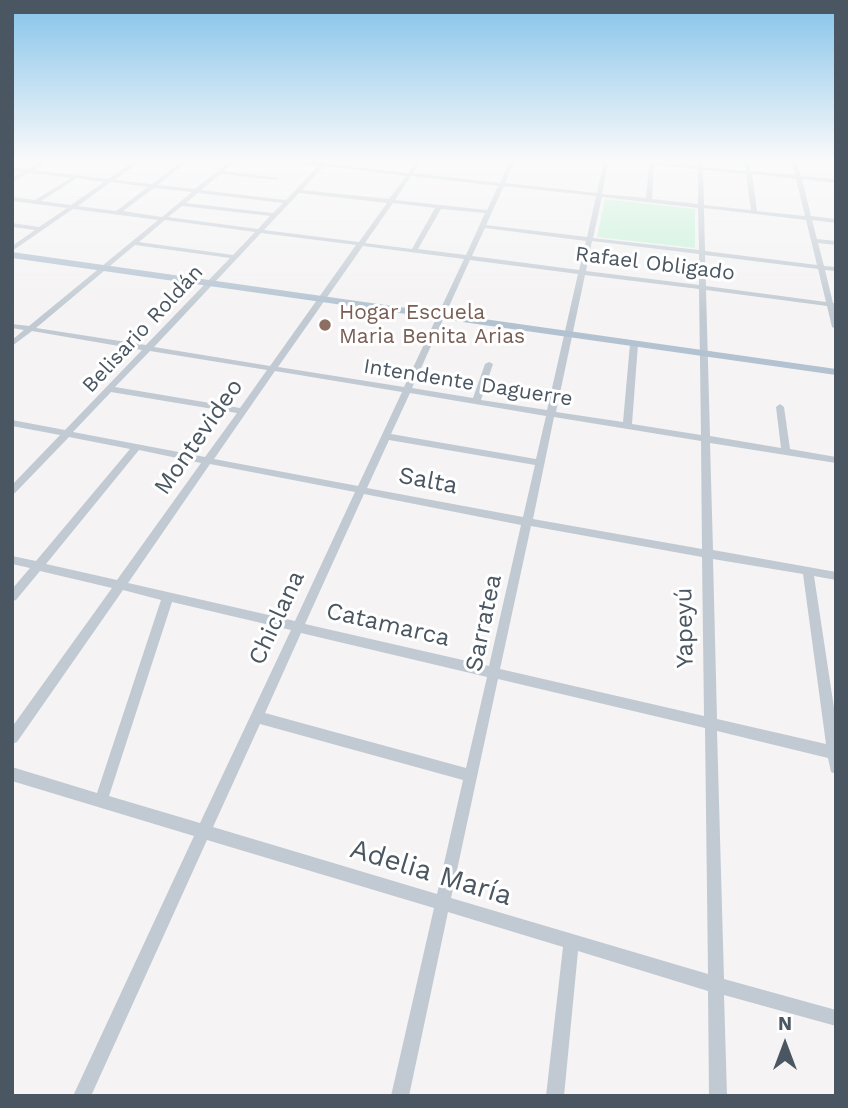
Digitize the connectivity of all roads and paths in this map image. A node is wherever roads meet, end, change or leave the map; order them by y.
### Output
1 (64, 212) edge
2 (107, 212) edge
3 (172, 212) edge
4 (247, 212) edge
5 (278, 212) edge
6 (383, 212) edge
7 (436, 212) edge
8 (488, 212) edge
9 (596, 212) edge
10 (701, 212) edge
11 (754, 212) edge
12 (806, 212) edge
13 (117, 213) joint
14 (275, 215) junction
15 (807, 218) junction
16 (163, 219) junction
17 (836, 221) edge
18 (12, 225) edge
19 (482, 226) junction
20 (39, 229) junction
21 (260, 231) junction
22 (590, 239) junction
23 (134, 243) junction
24 (836, 243) edge
25 (360, 244) junction
26 (814, 244) junction
27 (12, 249) edge
28 (414, 251) junction
29 (702, 253) junction
30 (12, 255) edge
31 (235, 257) junction
32 (468, 258) junction
33 (821, 267) junction
34 (104, 268) junction
35 (835, 269) edge
36 (582, 272) junction
37 (209, 284) junction
38 (702, 288) junction
39 (321, 299) junction
40 (833, 304) edge
41 (440, 316) junction
42 (12, 326) edge
43 (836, 327) edge
44 (30, 329) junction
45 (567, 335) junction
46 (12, 344) edge
47 (634, 344) junction
48 (148, 348) junction
49 (705, 354) junction
50 (489, 364) dead end
51 (273, 369) junction
52 (836, 372) edge
53 (110, 389) junction
54 (406, 390) junction
55 (476, 402) junction
56 (780, 407) dead end
57 (243, 411) junction
58 (551, 414) junction
59 (12, 423) edge
60 (627, 426) junction
61 (67, 433) junction
62 (385, 436) junction
63 (706, 439) junction
64 (137, 447) junction
65 (786, 452) junction
66 (208, 460) junction
67 (836, 460) edge
68 (540, 463) junction
69 (361, 490) junction
70 (12, 491) edge
71 (527, 522) junction
72 (708, 554) junction
73 (12, 560) edge
74 (38, 566) junction
75 (808, 572) junction
76 (836, 576) edge
77 (120, 585) junction
78 (168, 596) junction
79 (12, 597) edge
80 (299, 626) junction
81 (495, 671) junction
82 (257, 717) junction
83 (711, 724) junction
84 (12, 738) edge
85 (835, 753) edge
86 (836, 767) edge
87 (12, 774) edge
88 (472, 776) junction
89 (101, 801) junction
90 (203, 832) junction
91 (443, 904) junction
92 (571, 942) junction
93 (716, 985) junction
94 (836, 1018) edge
95 (82, 1096) edge
96 (400, 1096) edge
97 (555, 1096) edge
98 (718, 1096) edge

1 - 20 street
2 - 13 street, Rafael Obligado
3 - 16 street
4 - 14 street
5 - 14 street, Belisario Roldán
6 - 25 street, Montevideo
7 - 28 street
8 - 19 street, Chiclana
9 - 22 street, Sarratea
10 - 29 street, Yapeyú
11 - 15 street
12 - 15 street
13 - 16 street, Rafael Obligado
14 - 21 street, Belisario Roldán
15 - 17 street
15 - 26 street
16 - 21 street, Rafael Obligado
16 - 23 street
18 - 20 street
19 - 22 street
19 - 32 street, Chiclana
20 - 27 street
21 - 25 street, Rafael Obligado
21 - 31 street, Belisario Roldán
22 - 29 street
22 - 36 street, Sarratea
23 - 31 street
23 - 34 street
24 - 26 street
25 - 28 street, Rafael Obligado
25 - 39 street, Montevideo
26 - 33 street
26 - 35 street
28 - 32 street, Rafael Obligado
29 - 33 street
29 - 38 street, Yapeyú
30 - 34 main road
31 - 37 street, Belisario Roldán
32 - 36 street, Rafael Obligado
32 - 41 street, Chiclana
33 - 35 street
33 - 40 street
34 - 37 main road
34 - 44 street
36 - 38 street, Rafael Obligado
36 - 45 street, Sarratea
37 - 39 main road
37 - 48 street, Belisario Roldán
38 - 40 street, Rafael Obligado
38 - 49 street, Yapeyú
39 - 41 main road
39 - 51 street, Montevideo
40 - 43 street
41 - 45 main road
41 - 54 street, Chiclana
42 - 44 street, Intendente Daguerre
44 - 46 street
44 - 48 street, Intendente Daguerre
45 - 47 main road
45 - 58 street, Sarratea
47 - 49 main road
47 - 60 street
48 - 51 street, Intendente Daguerre
48 - 53 street, Belisario Roldán
49 - 52 main road
49 - 63 street, Yapeyú
50 - 55 street
51 - 54 street, Intendente Daguerre
51 - 57 street, Montevideo
53 - 57 street
53 - 61 street, Belisario Roldán
54 - 55 street, Intendente Daguerre
54 - 62 street, Chiclana
55 - 58 street, Intendente Daguerre
56 - 65 street
57 - 66 street, Montevideo
58 - 60 street, Intendente Daguerre
58 - 68 street, Sarratea
59 - 61 street, Salta
60 - 63 street, Intendente Daguerre
61 - 64 street, Salta
61 - 70 street, Belisario Roldán
62 - 68 street
62 - 69 street, Chiclana
63 - 65 street, Intendente Daguerre
63 - 72 street, Yapeyú
64 - 66 street, Salta
64 - 74 street
65 - 67 street, Intendente Daguerre
66 - 69 street, Salta
66 - 77 street, Montevideo
68 - 71 street, Sarratea
69 - 71 street, Salta
69 - 80 street, Chiclana
71 - 72 street, Salta
71 - 81 street, Sarratea
72 - 75 street, Salta
72 - 83 street, Yapeyú
73 - 74 street, Catamarca
74 - 77 street, Catamarca
74 - 79 street
75 - 76 street, Salta
75 - 85 street
77 - 78 street, Catamarca
77 - 84 street, Montevideo
78 - 80 street, Catamarca
78 - 89 street
80 - 81 street, Catamarca
80 - 82 street, Chiclana
81 - 83 street, Catamarca
81 - 88 street, Sarratea
82 - 88 street
82 - 90 street, Chiclana
83 - 85 street, Catamarca
83 - 93 street, Yapeyú
85 - 86 street
87 - 89 street, Adelia María
88 - 91 street, Sarratea
89 - 90 street, Adelia María
90 - 91 street, Adelia María
90 - 95 street, Chiclana
91 - 92 street, Adelia María
91 - 96 street, Sarratea
92 - 93 street, Adelia María
92 - 97 street
93 - 94 street, Adelia María
93 - 98 street, Yapeyú

